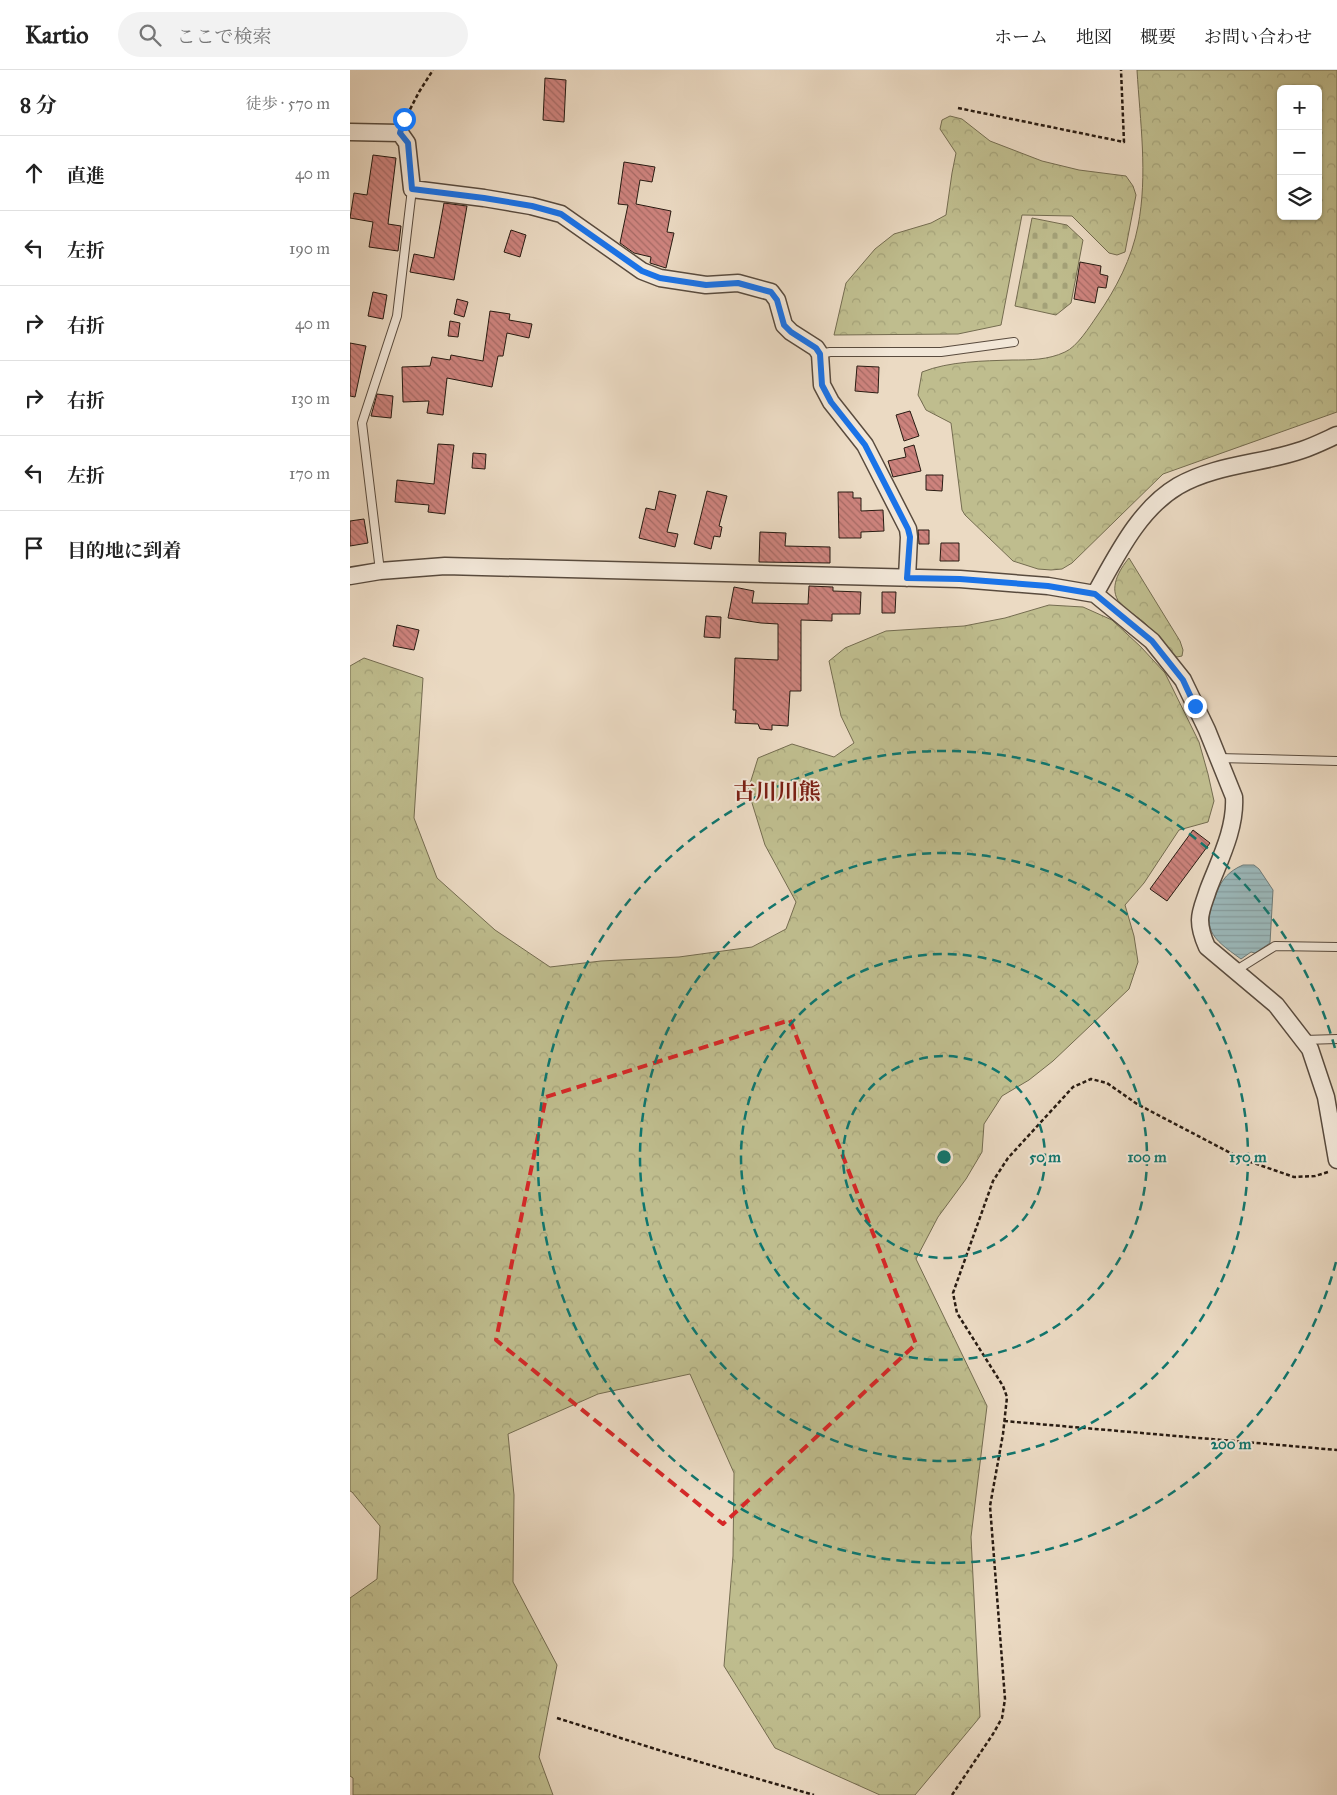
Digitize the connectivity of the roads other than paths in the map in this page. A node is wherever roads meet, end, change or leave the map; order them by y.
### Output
1 (350, 132) edge
2 (412, 189) junction
3 (1014, 342) dead end
4 (820, 354) junction
5 (1337, 434) edge
6 (380, 571) junction
7 (350, 576) edge
8 (907, 578) junction
9 (1095, 594) junction
10 (1218, 758) junction
11 (1337, 761) edge
12 (1337, 947) edge
13 (1236, 971) junction
14 (1337, 1039) edge
15 (1304, 1040) junction
16 (1333, 1166) edge

1 - 2 street
2 - 4 street
2 - 6 lane
3 - 4 lane
4 - 8 street
5 - 9 street
6 - 7 street
6 - 8 street
8 - 9 street
9 - 10 street
10 - 11 lane
10 - 13 street
12 - 13 lane
13 - 15 street
14 - 15 lane
15 - 16 street

